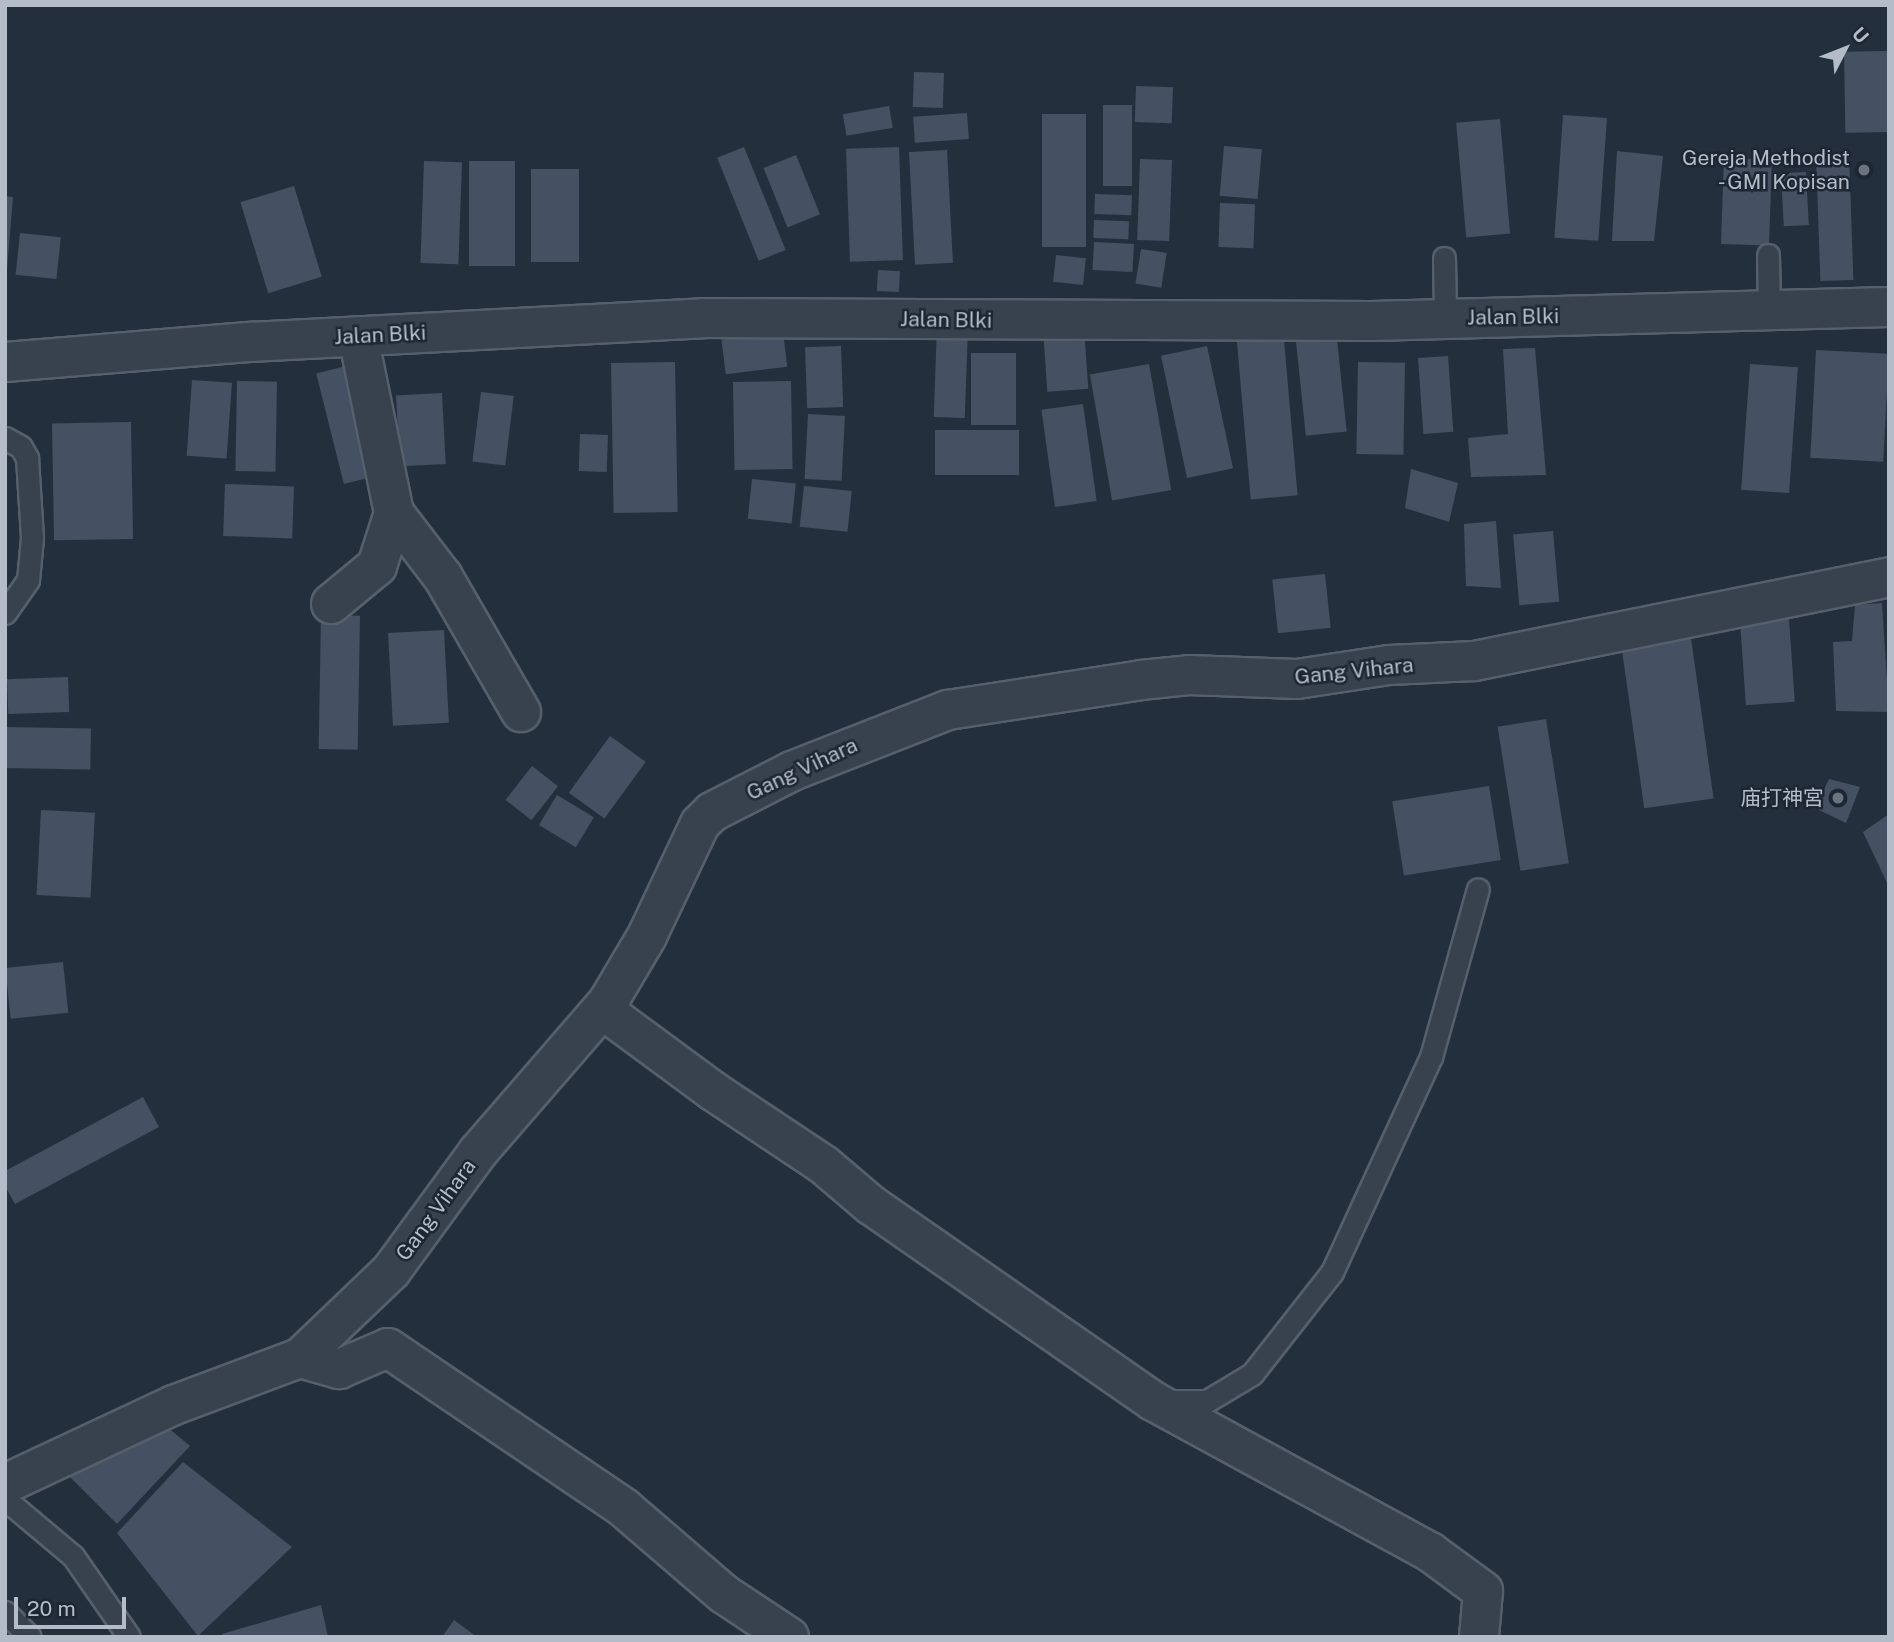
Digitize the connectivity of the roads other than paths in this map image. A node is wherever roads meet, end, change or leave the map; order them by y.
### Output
1 (1768, 255) dead end
2 (1444, 258) dead end
3 (1889, 307) edge
4 (1769, 312) junction
5 (1446, 318) junction
6 (358, 336) junction
7 (5, 362) edge
8 (5, 438) edge
9 (394, 513) junction
10 (1889, 577) edge
11 (331, 604) dead end
12 (5, 613) edge
13 (521, 712) dead end
14 (1478, 889) dead end
15 (608, 1002) junction
16 (300, 1357) junction
17 (1153, 1401) junction
18 (5, 1484) edge
19 (5, 1499) edge
20 (5, 1612) edge
21 (30, 1637) edge
22 (129, 1637) edge
23 (789, 1637) edge
24 (1479, 1637) edge

1 - 4 lane
2 - 5 lane
3 - 4 street, Jalan Blki
4 - 5 street, Jalan Blki
5 - 6 street, Jalan Blki
6 - 7 street, Jalan Blki
6 - 9 street
8 - 12 lane
9 - 11 street
9 - 13 street
10 - 15 street, Gang Vihara
14 - 17 lane
15 - 16 street, Gang Vihara
15 - 17 street
16 - 18 street, Gang Vihara
16 - 23 street
17 - 24 street
19 - 22 lane
20 - 21 lane

